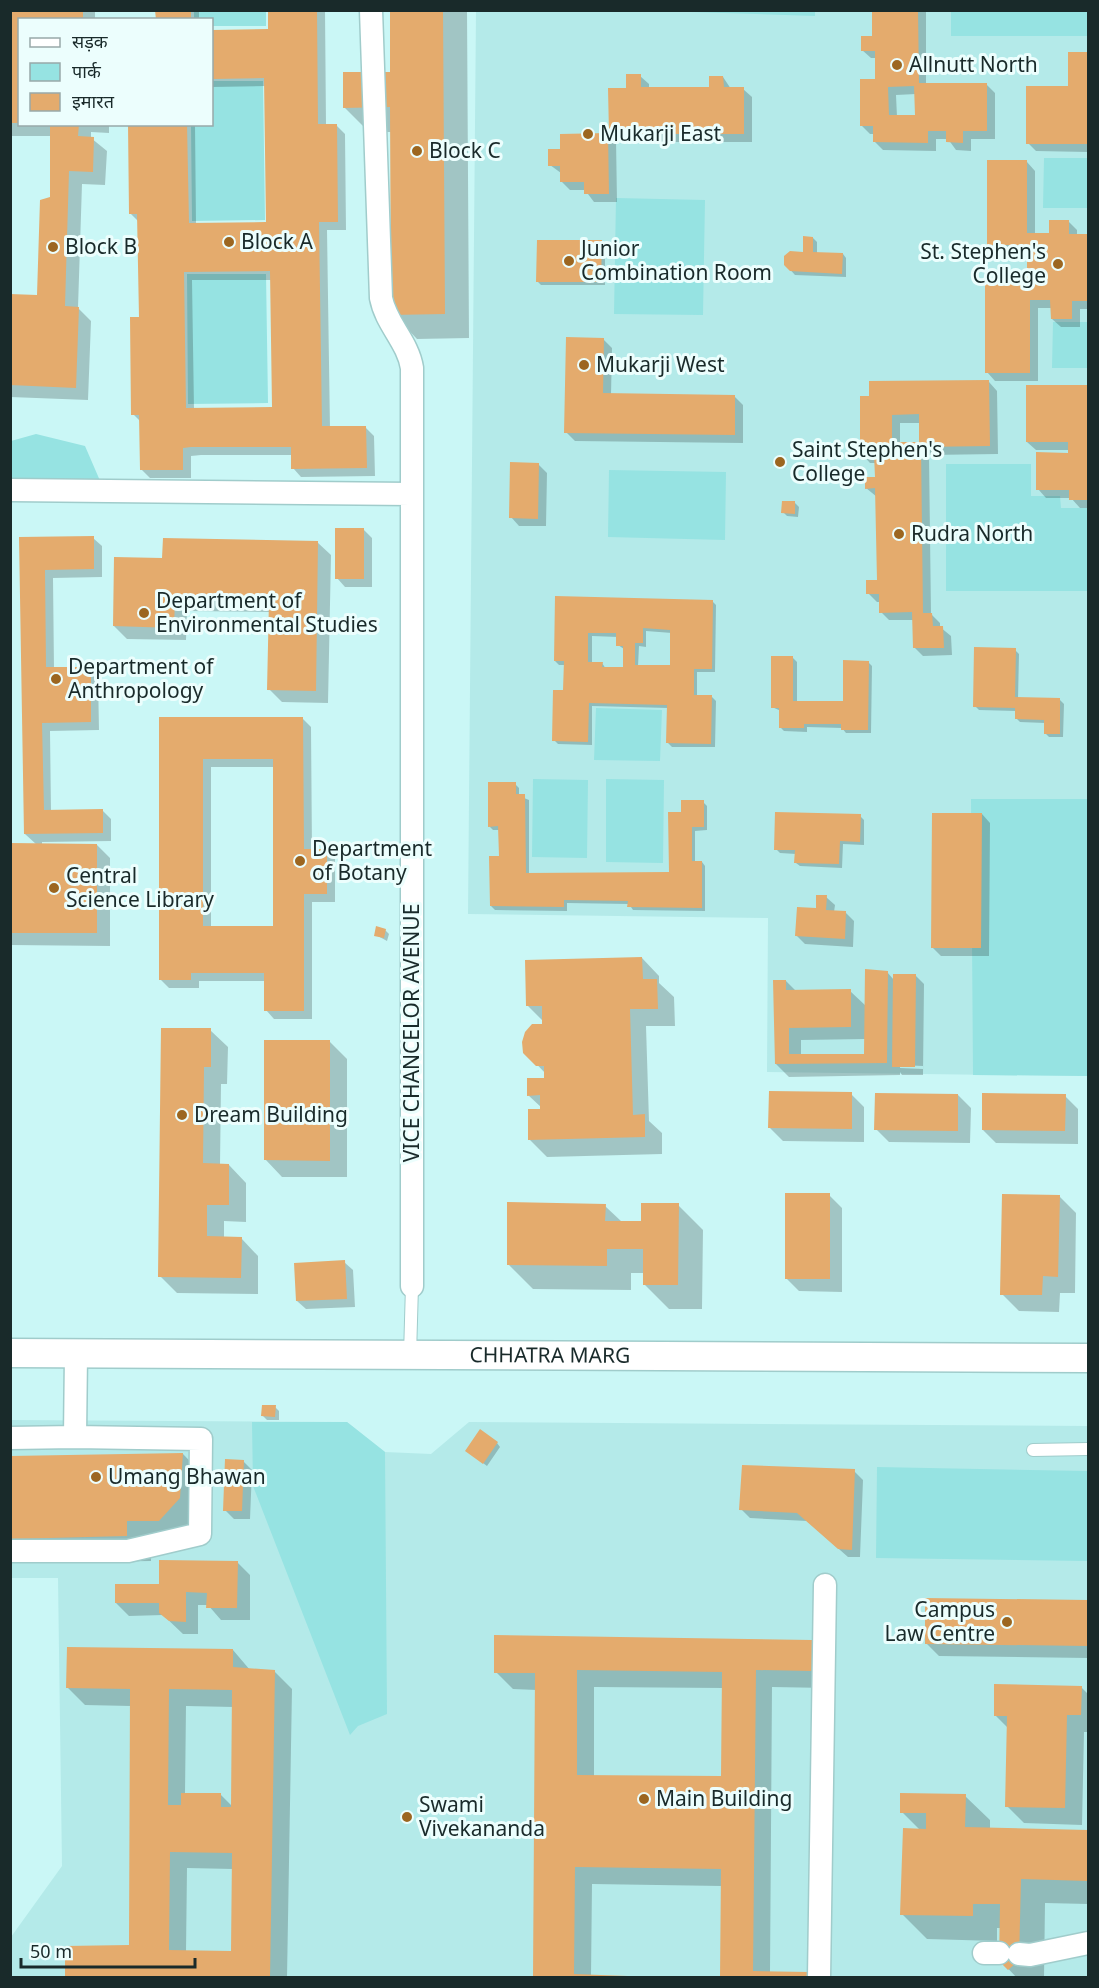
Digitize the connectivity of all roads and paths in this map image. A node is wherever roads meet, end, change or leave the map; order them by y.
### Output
1 (370, 10) edge
2 (10, 490) edge
3 (411, 494) junction
4 (412, 1286) joint
5 (10, 1353) edge
6 (76, 1354) junction
7 (410, 1356) junction
8 (1089, 1358) edge
9 (75, 1437) junction
10 (10, 1438) edge
11 (1089, 1449) edge
12 (1033, 1450) dead end
13 (10, 1551) edge
14 (825, 1585) dead end
15 (1089, 1943) edge
16 (1001, 1954) dead end
17 (819, 1977) edge

1 - 3 street, VICE CHANCELOR AVENUE
2 - 3 street
3 - 4 street, VICE CHANCELOR AVENUE
4 - 7 lane, VICE CHANCELOR AVENUE
5 - 6 street, CHHATRA MARG
6 - 7 street, CHHATRA MARG
6 - 9 street
7 - 8 street, CHHATRA MARG
9 - 10 street
9 - 13 street
11 - 12 lane
14 - 17 street
15 - 16 street

